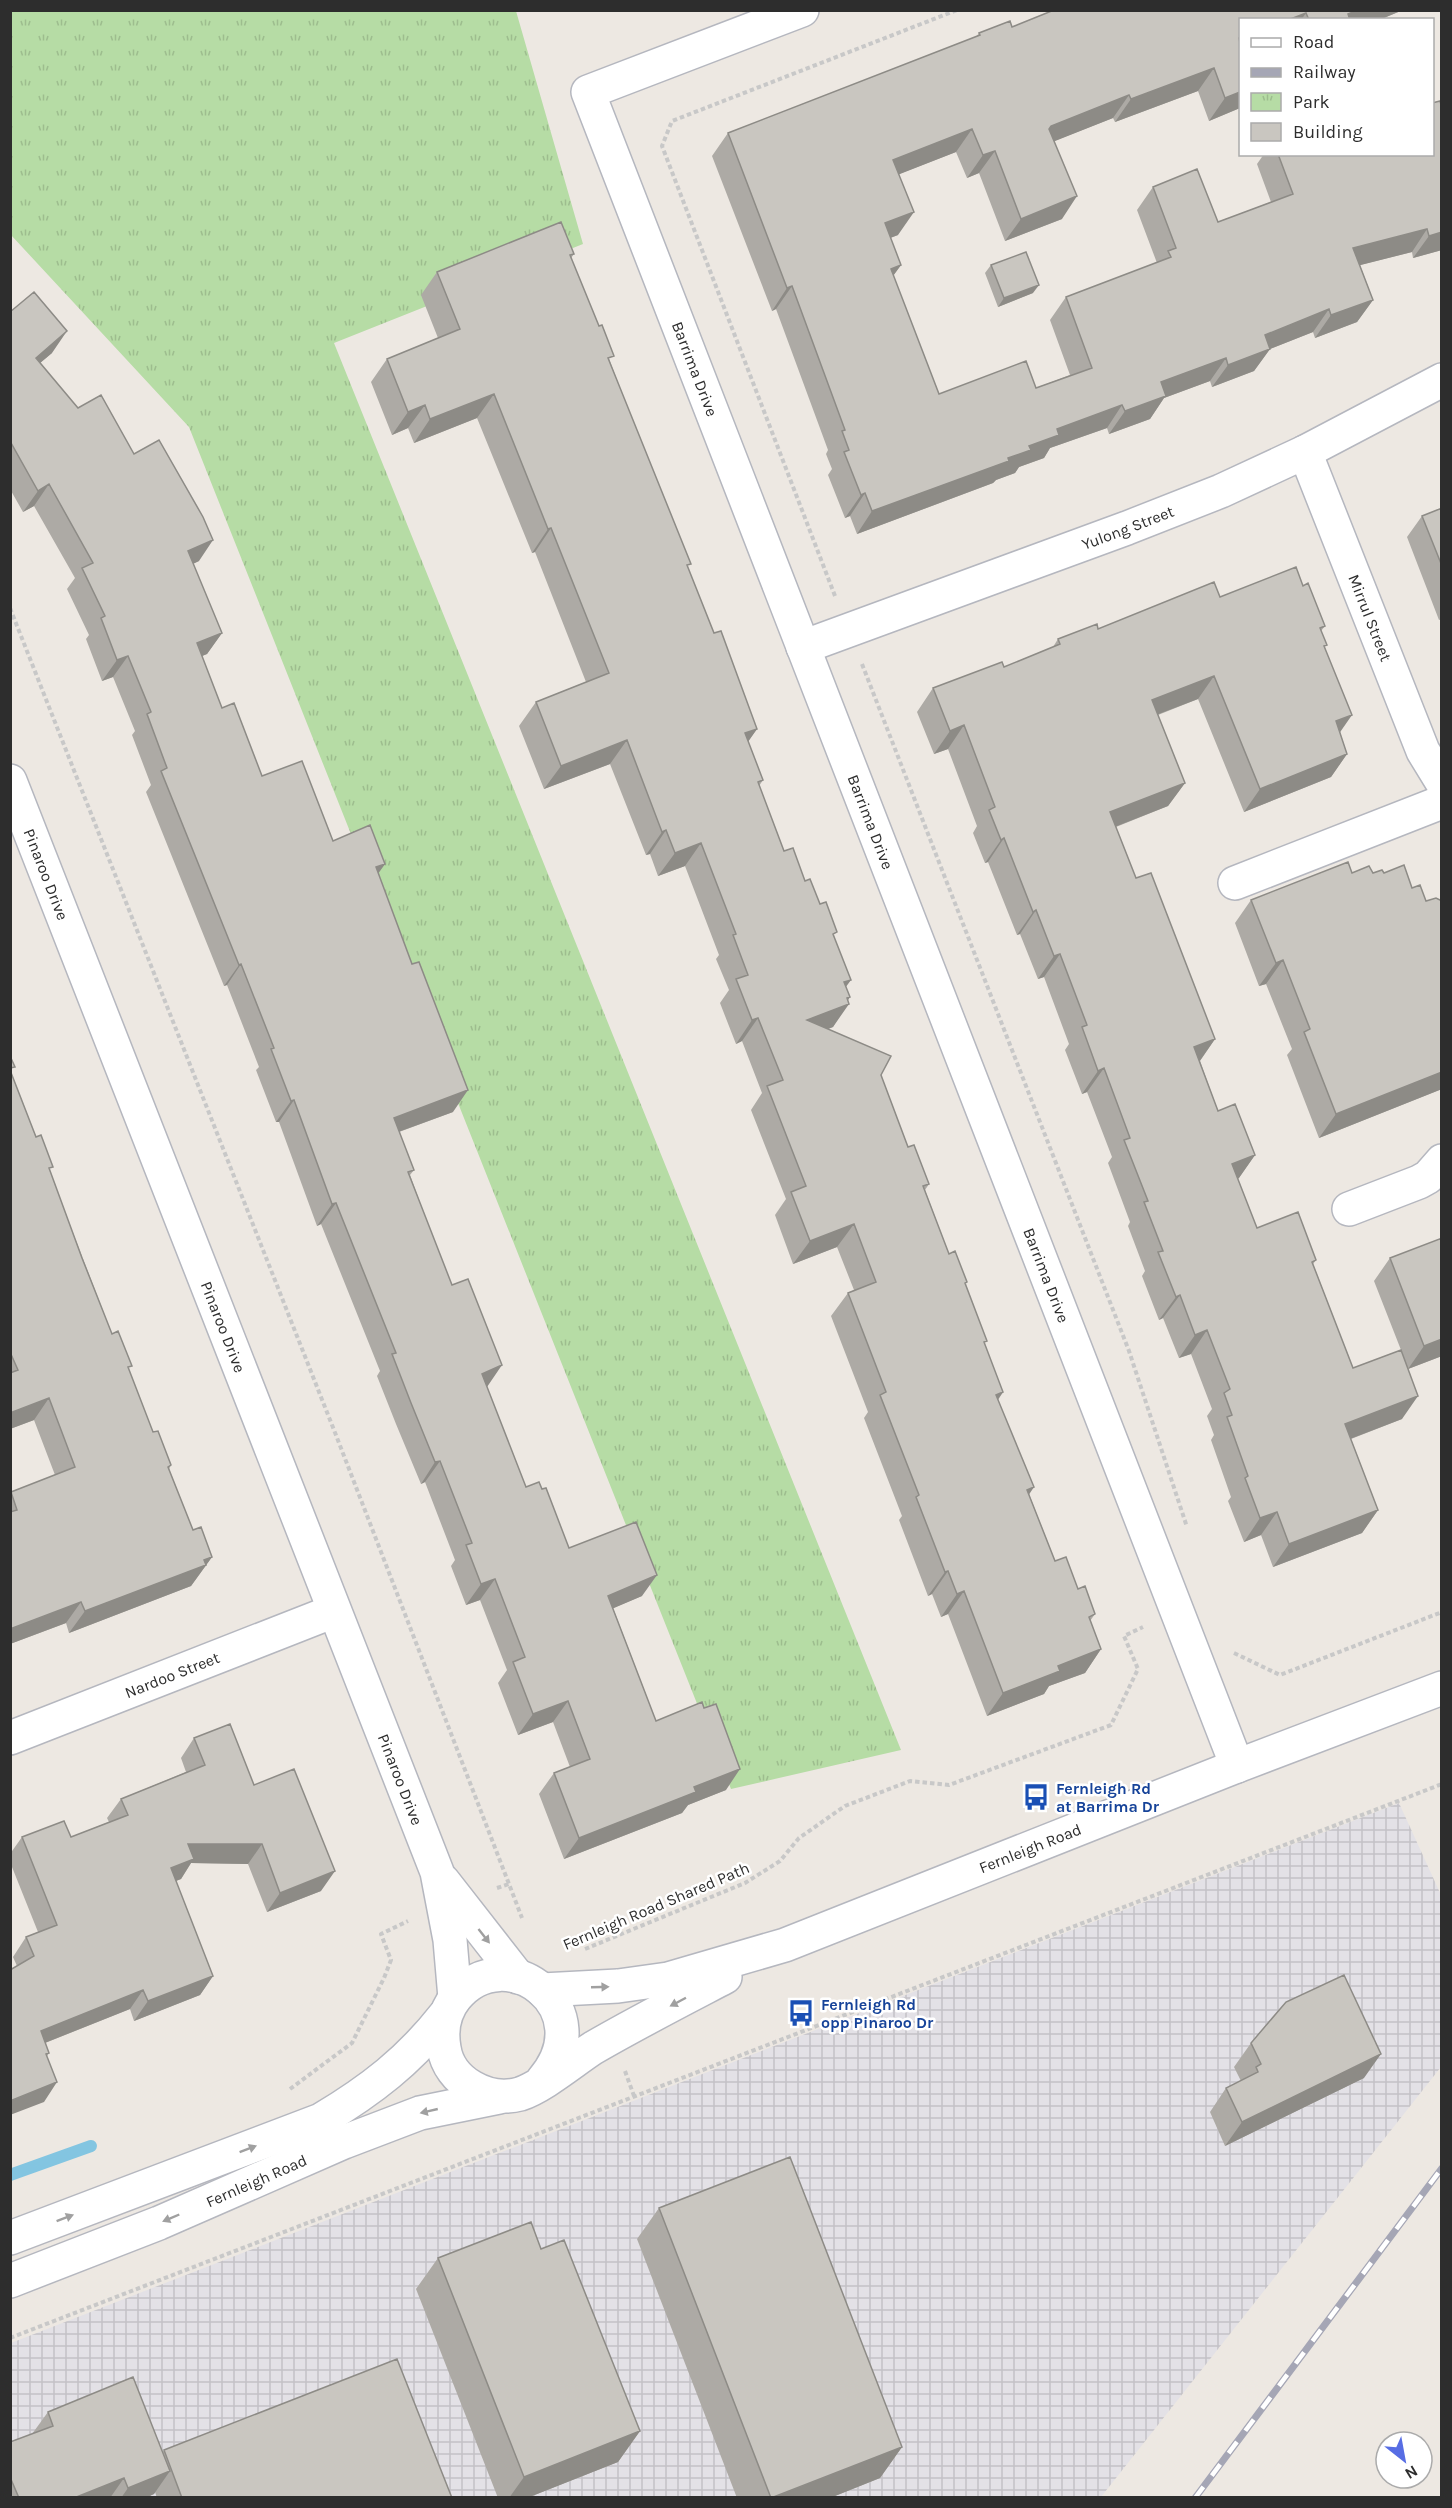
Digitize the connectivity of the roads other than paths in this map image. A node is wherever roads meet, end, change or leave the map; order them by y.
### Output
1 (802, 10) edge
2 (1442, 380) edge
3 (1305, 452) junction
4 (802, 647) junction
5 (10, 781) edge
6 (1442, 782) edge
7 (1442, 802) edge
8 (1235, 883) dead end
9 (1442, 1161) edge
10 (1349, 1209) dead end
11 (334, 1611) junction
12 (1442, 1688) edge
13 (10, 1738) edge
14 (1237, 1766) junction
15 (451, 1905) junction
16 (785, 1945) junction
17 (530, 1983) junction
18 (450, 2007) junction
19 (542, 2081) junction
20 (507, 2096) junction
21 (10, 2238) edge
22 (10, 2281) edge

1 - 4 street, Barrima Drive
2 - 3 street, Yulong Street
3 - 4 street, Yulong Street
3 - 6 street, Mirrul Street
4 - 14 street, Barrima Drive
5 - 11 street, Pinaroo Drive
7 - 8 street
9 - 10 street
11 - 13 street, Nardoo Street
11 - 15 street, Pinaroo Drive
12 - 14 street, Fernleigh Road
14 - 16 street, Fernleigh Road
15 -> 17 street, Pinaroo Drive
15 - 18 street, Pinaroo Drive
17 -> 16 street, Fernleigh Road
16 -> 19 street, Fernleigh Road
17 - 18 street
17 - 19 street
18 - 20 street
21 -> 18 street, Fernleigh Road
19 - 20 street
20 -> 22 street, Fernleigh Road

